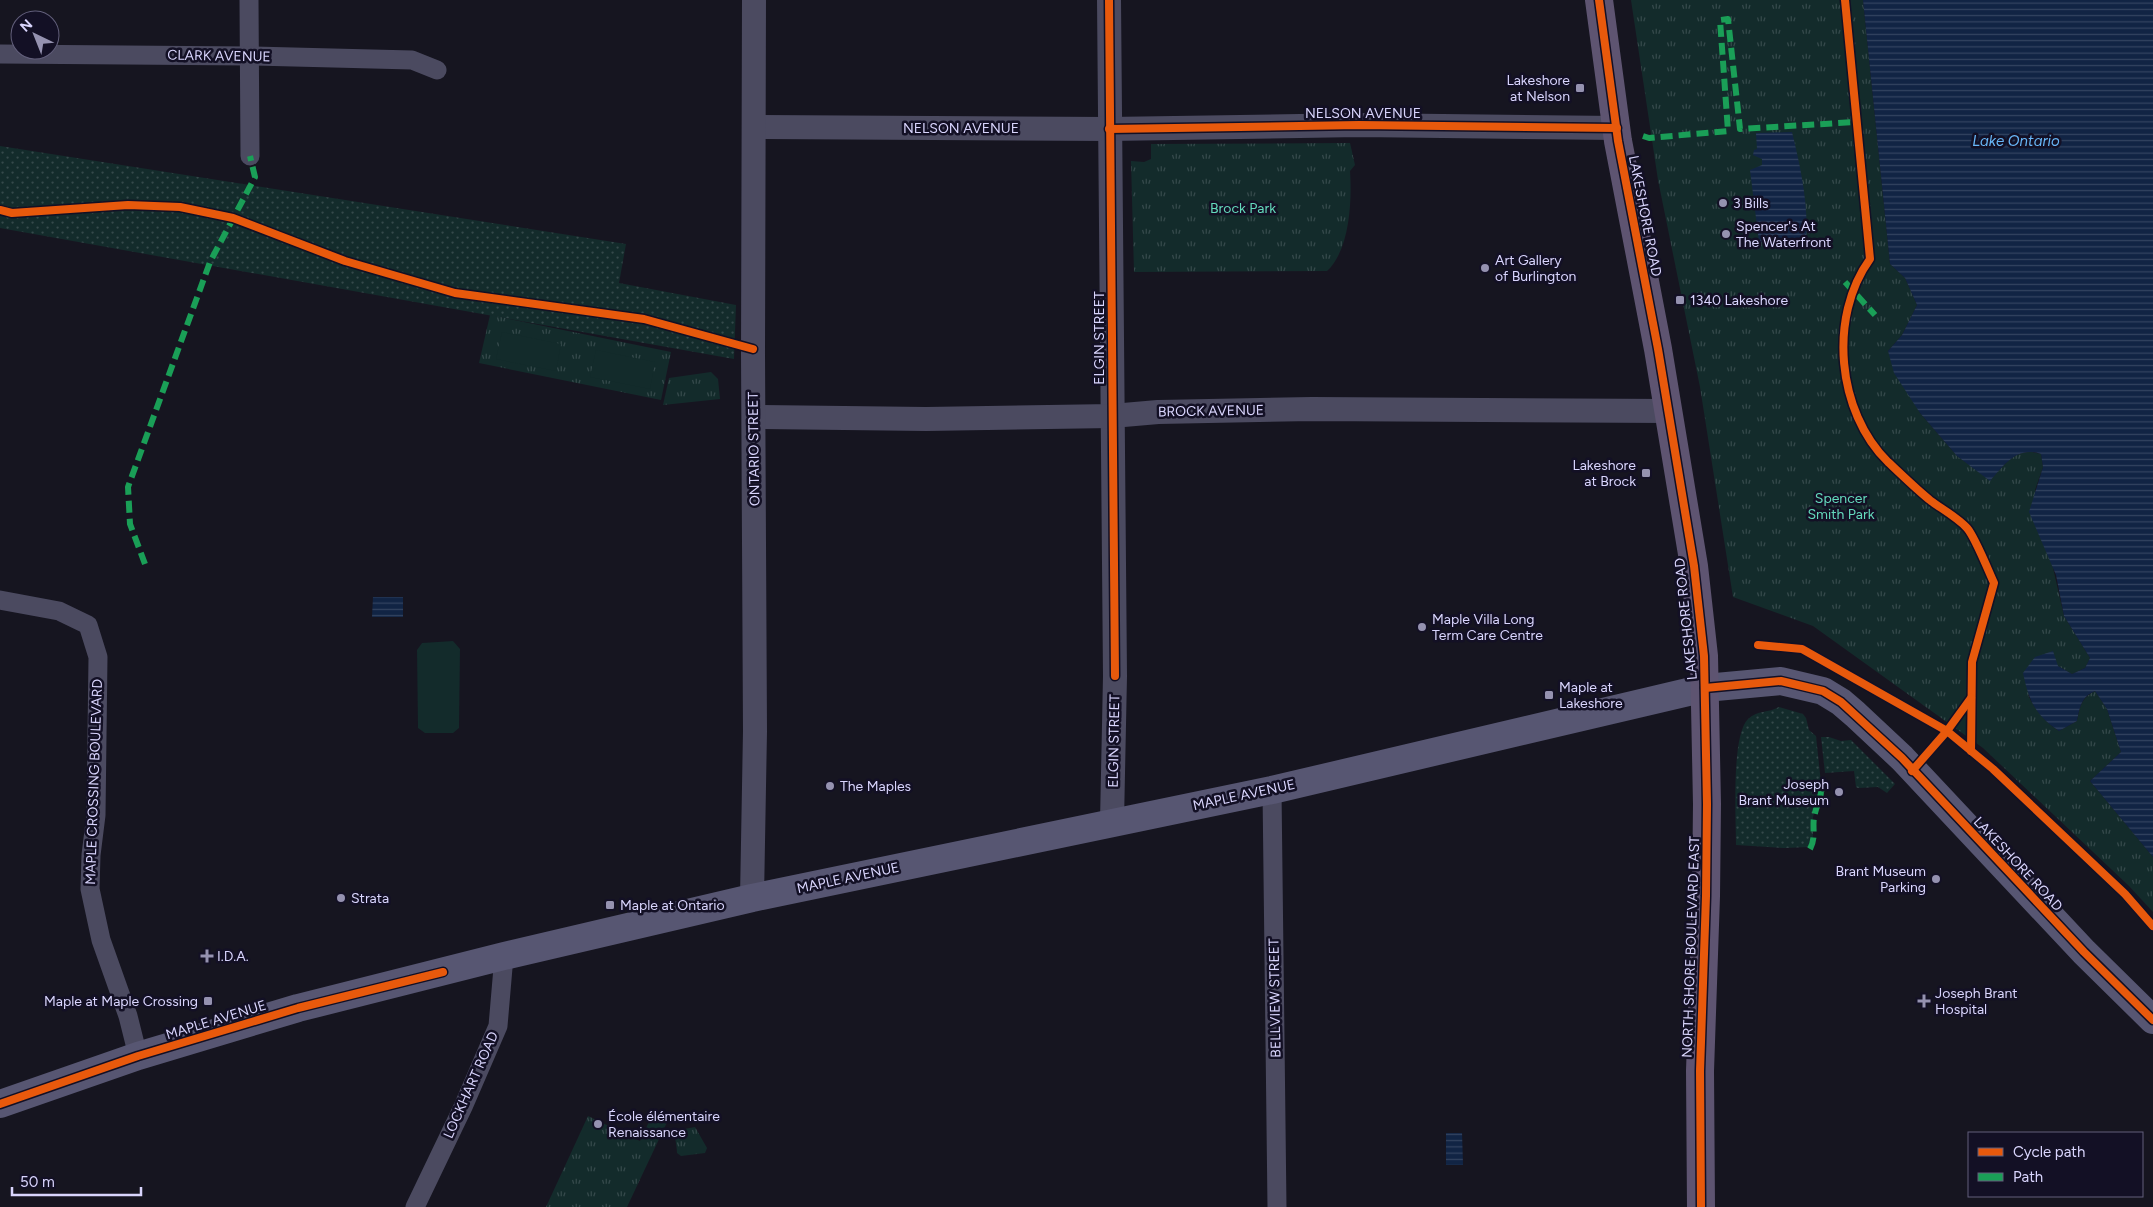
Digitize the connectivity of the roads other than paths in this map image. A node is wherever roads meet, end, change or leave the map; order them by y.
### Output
1 (249, 0) edge
2 (754, 0) edge
3 (1109, 0) edge
4 (1599, 0) edge
5 (0, 54) edge
6 (250, 56) junction
7 (437, 70) dead end
8 (755, 127) junction
9 (1617, 128) junction
10 (1109, 129) junction
11 (250, 156) dead end
12 (1668, 411) junction
13 (1112, 416) junction
14 (754, 417) junction
15 (0, 600) edge
16 (1705, 688) junction
17 (1272, 790) junction
18 (1112, 822) junction
19 (752, 898) junction
20 (504, 956) junction
21 (2153, 1020) edge
22 (138, 1056) junction
23 (0, 1104) edge
24 (415, 1207) edge
25 (1278, 1207) edge
26 (1701, 1207) edge

1 - 6 street
2 - 8 street, ONTARIO STREET
3 - 10 street, ELGIN STREET
4 - 9 main road, LAKESHORE ROAD
5 - 6 street, CLARK AVENUE
6 - 7 street, CLARK AVENUE
6 - 11 street
8 - 10 street, NELSON AVENUE
8 - 14 street, ONTARIO STREET
9 - 10 street, NELSON AVENUE
9 - 12 main road, LAKESHORE ROAD
10 - 13 street, ELGIN STREET
12 - 13 street, BROCK AVENUE
12 - 16 main road, LAKESHORE ROAD
13 - 14 street, BROCK AVENUE
13 - 18 street, ELGIN STREET
14 - 19 street, ONTARIO STREET
15 - 22 street, MAPLE CROSSING BOULEVARD
16 - 17 main road, MAPLE AVENUE
16 - 21 main road, LAKESHORE ROAD
16 - 26 main road, NORTH SHORE BOULEVARD EAST
17 - 18 main road, MAPLE AVENUE
17 - 25 street, BELLVIEW STREET
18 - 19 main road, MAPLE AVENUE
19 - 20 main road, MAPLE AVENUE
20 - 22 main road, MAPLE AVENUE
20 - 24 street, LOCKHART ROAD
22 - 23 main road, MAPLE AVENUE

